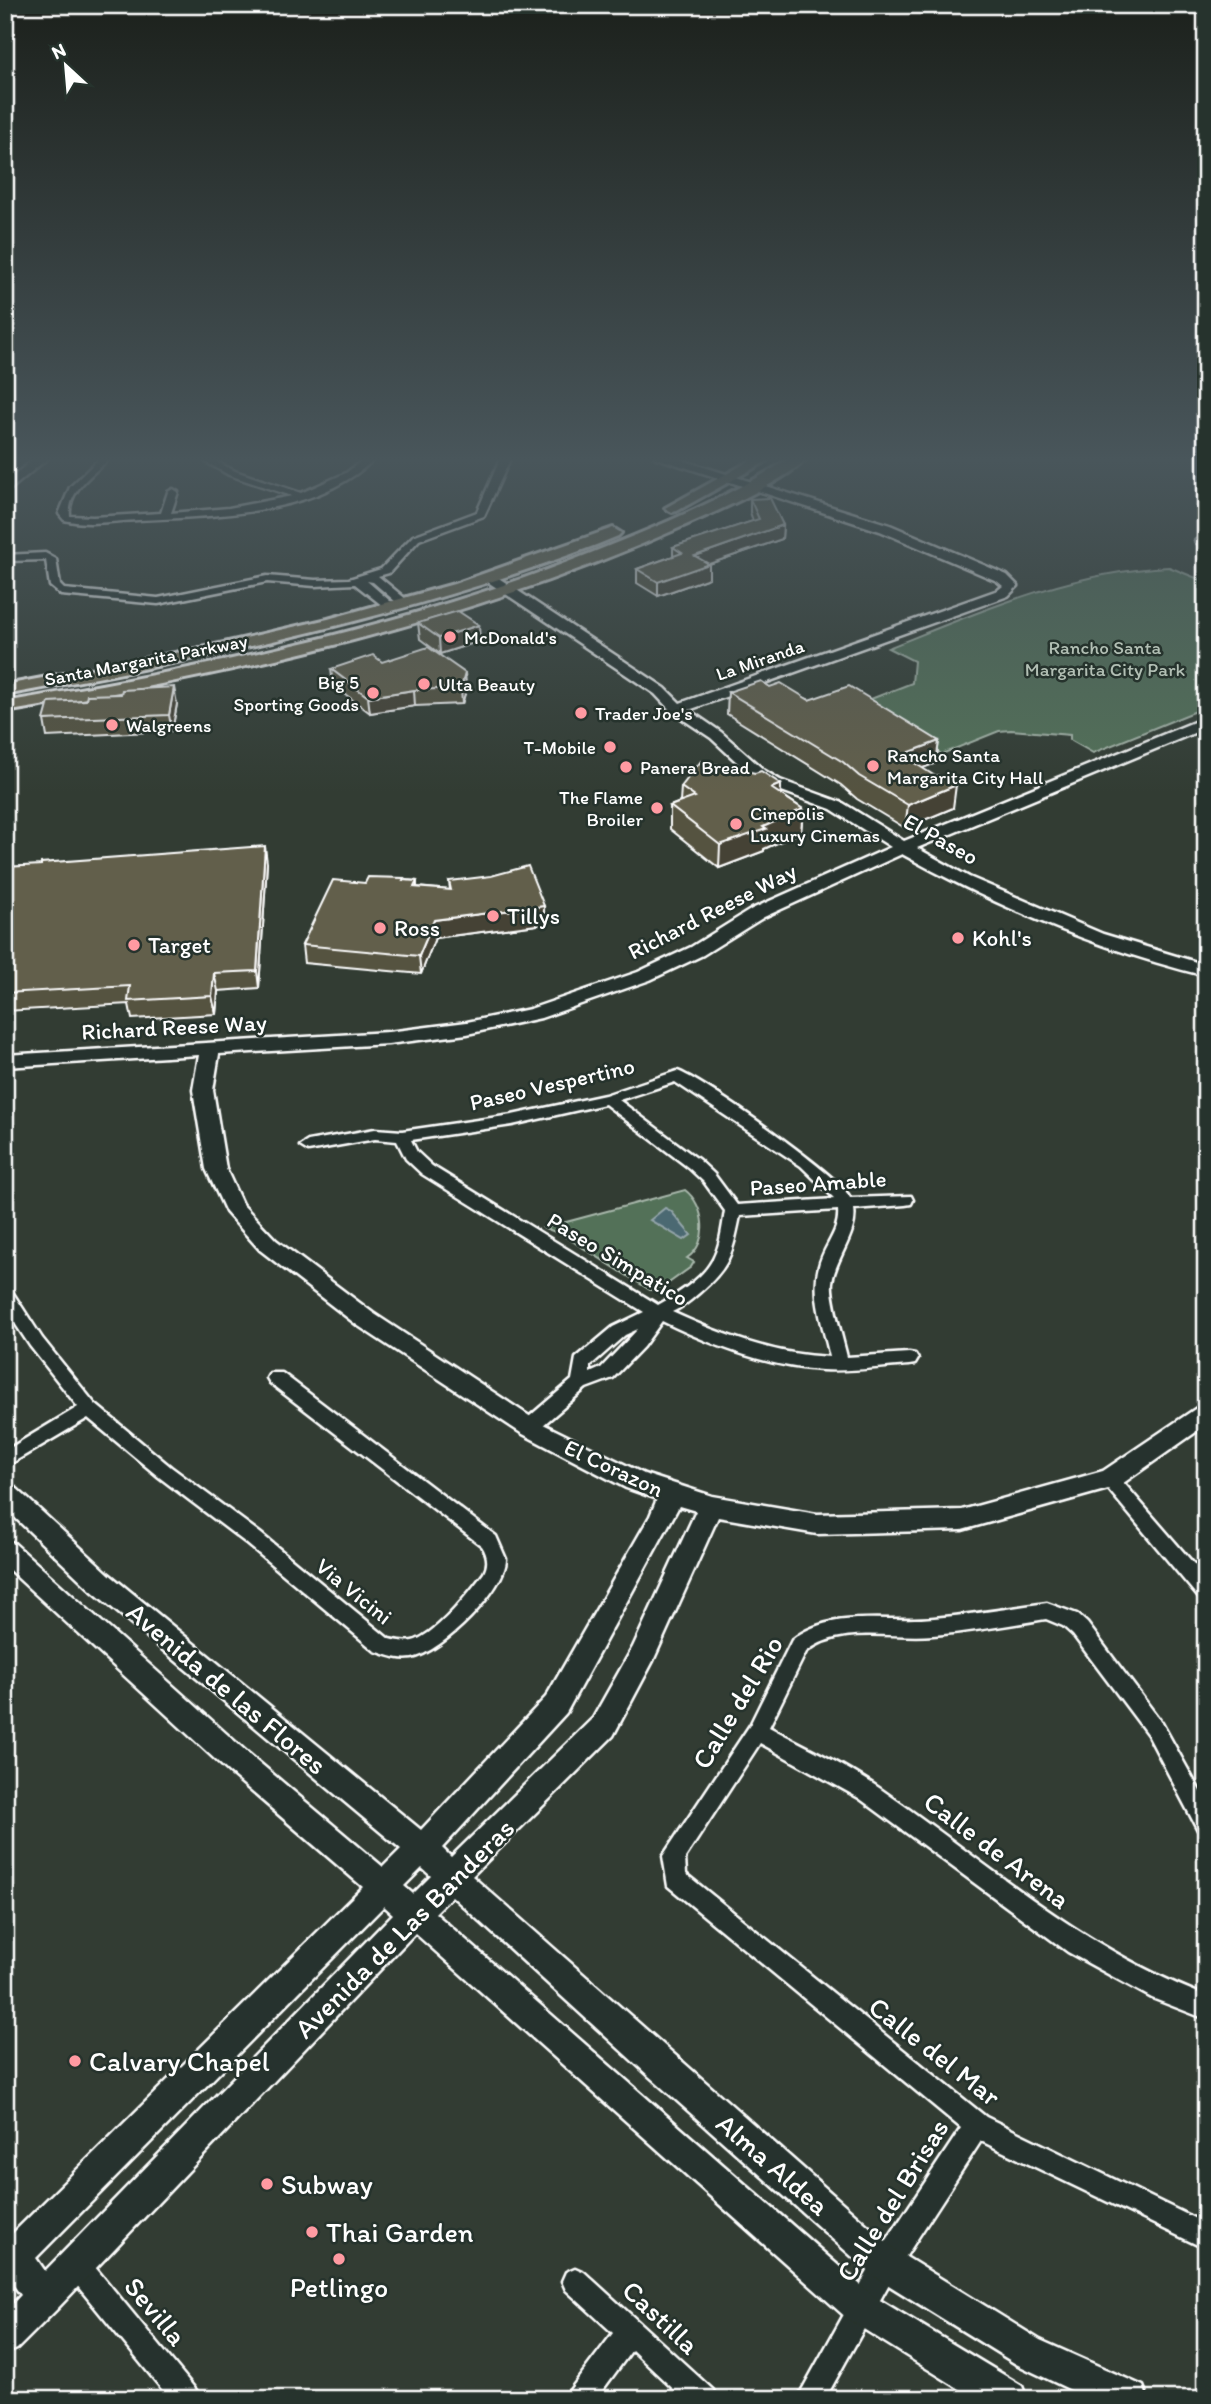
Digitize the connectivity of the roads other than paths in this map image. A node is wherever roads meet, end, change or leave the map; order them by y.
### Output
1 (53, 569) edge
2 (386, 569) edge
3 (536, 569) edge
4 (565, 569) edge
5 (981, 569) edge
6 (364, 578) junction
7 (495, 588) junction
8 (399, 605) junction
9 (5, 690) edge
10 (5, 707) edge
11 (677, 709) junction
12 (1206, 722) edge
13 (902, 847) junction
14 (1206, 971) edge
15 (210, 1049) junction
16 (5, 1061) edge
17 (608, 1099) junction
18 (402, 1136) junction
19 (308, 1146) dead end
20 (905, 1200) dead end
21 (844, 1204) junction
22 (733, 1211) junction
23 (5, 1294) edge
24 (659, 1313) junction
25 (909, 1359) dead end
26 (840, 1363) junction
27 (276, 1378) dead end
28 (580, 1383) junction
29 (89, 1409) junction
30 (1206, 1413) edge
31 (529, 1427) junction
32 (5, 1460) edge
33 (1110, 1479) junction
34 (5, 1493) edge
35 (671, 1494) junction
36 (712, 1506) junction
37 (5, 1550) edge
38 (1206, 1592) edge
39 (757, 1731) junction
40 (1206, 1823) edge
41 (421, 1849) junction
42 (674, 1856) joint
43 (452, 1878) junction
44 (383, 1886) junction
45 (413, 1914) junction
46 (1206, 2008) edge
47 (977, 2126) junction
48 (1206, 2237) edge
49 (10, 2261) edge
50 (76, 2264) junction
51 (886, 2264) junction
52 (575, 2281) dead end
53 (44, 2298) junction
54 (861, 2308) junction
55 (629, 2331) junction
56 (5, 2337) edge
57 (187, 2399) edge
58 (579, 2399) edge
59 (704, 2399) edge
60 (810, 2399) edge
61 (1009, 2399) edge
62 (1130, 2399) edge

1 - 6 street
2 - 6 street
3 - 7 main road, Santa Margarita Parkway
4 - 7 main road, Santa Margarita Parkway
5 - 11 street, La Miranda
6 - 8 street
7 - 8 main road, Santa Margarita Parkway
7 - 10 main road, Santa Margarita Parkway
7 - 11 street, El Paseo
8 - 9 main road, Santa Margarita Parkway
11 - 13 street, El Paseo
12 - 13 street, Richard Reese Way
13 - 14 street, El Paseo
13 - 15 street, Richard Reese Way
15 - 16 street, Richard Reese Way
15 - 31 street, El Corazon
17 - 18 street, Paseo Vespertino
17 - 21 street, Paseo Vespertino
17 - 22 street
18 - 19 street, Paseo Vespertino
18 - 24 street, Paseo Simpatico
20 - 21 street, Paseo Amable
21 - 22 street, Paseo Amable
21 - 26 street
22 - 24 street
23 - 29 street, Via Vicini
24 - 26 street, Paseo Simpatico
24 - 28 street
24 - 28 street
25 - 26 street, Paseo Simpatico
27 - 29 street, Via Vicini
28 - 31 street
29 - 32 street
30 - 33 street, El Corazon
31 - 35 street, El Corazon
33 - 36 street, El Corazon
33 - 38 street
34 - 41 street, Avenida de las Flores
35 - 36 street, El Corazon
35 - 41 street, Avenida de Las Banderas
36 - 43 street, Avenida de Las Banderas
37 - 44 street, Avenida de las Flores
39 - 40 street, Calle del Rio
39 - 42 street, Calle del Rio
39 - 46 street, Calle de Arena
41 - 43 street, Avenida de las Flores
41 - 44 street, Avenida de Las Banderas
42 - 47 street, Calle del Mar
43 - 45 street, Avenida de Las Banderas
43 - 51 street, Alma Aldea
44 - 45 street, Avenida de las Flores
44 - 49 street, Avenida de Las Banderas
45 - 50 street, Avenida de Las Banderas
45 - 54 street, Alma Aldea
47 - 48 street, Calle del Mar
47 - 51 street, Calle del Brisas
49 - 53 street
50 - 53 street, Avenida de Las Banderas
50 - 57 street, Sevilla
51 - 54 street, Calle del Brisas
51 - 62 street, Alma Aldea
52 - 55 street, Castilla
53 - 56 street, Avenida de Las Banderas
54 - 60 street, Calle del Brisas
54 - 61 street, Alma Aldea
55 - 58 street
55 - 59 street, Castilla

